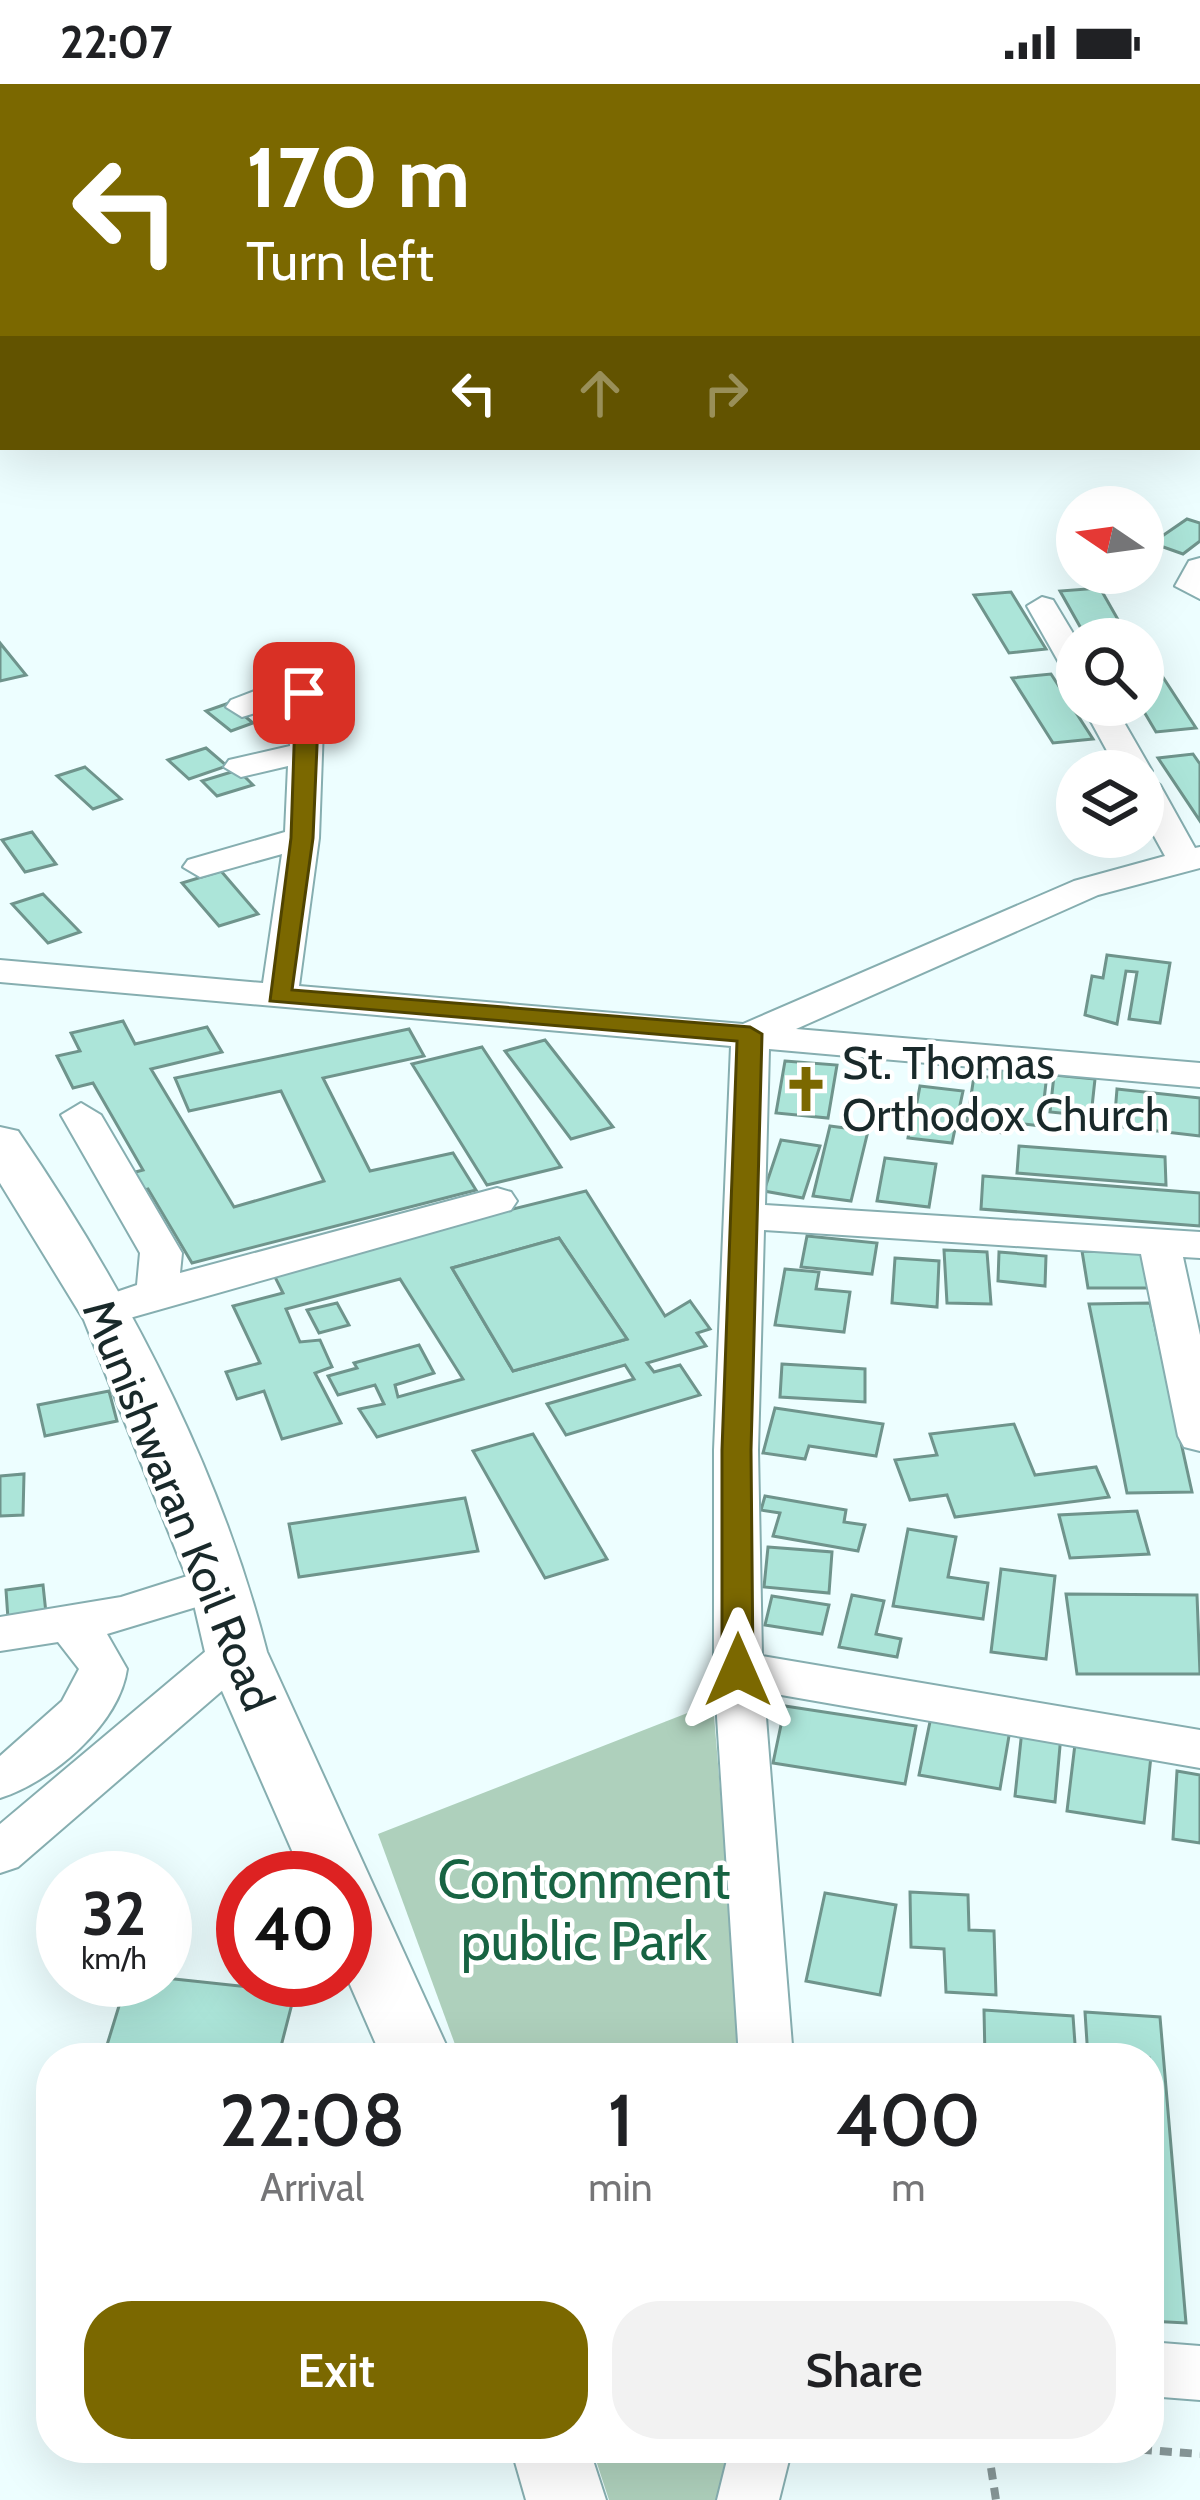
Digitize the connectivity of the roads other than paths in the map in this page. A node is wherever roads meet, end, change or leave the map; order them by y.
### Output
1 (1200, 566) edge
2 (1200, 590) edge
3 (1042, 606) dead end
4 (1056, 631) edge
5 (242, 707) dead end
6 (306, 752) junction
7 (241, 767) dead end
8 (1164, 816) edge
9 (302, 838) junction
10 (1193, 859) edge
11 (200, 867) dead end
12 (0, 971) edge
13 (279, 996) junction
14 (750, 1034) junction
15 (1200, 1075) edge
16 (81, 1115) dead end
17 (0, 1142) edge
18 (497, 1201) dead end
19 (741, 1216) junction
20 (1180, 1244) edge
21 (131, 1302) junction
22 (1200, 1436) edge
23 (219, 1583) junction
24 (68, 1623) junction
25 (0, 1634) edge
26 (236, 1652) junction
27 (738, 1670) junction
28 (1200, 1749) edge
29 (0, 1779) edge
30 (325, 1851) edge
31 (0, 1853) edge
32 (372, 1957) edge
33 (410, 2043) edge
34 (765, 2043) edge
35 (1164, 2370) edge
36 (1200, 2373) edge
37 (555, 2463) edge
38 (757, 2463) edge
39 (566, 2500) edge
40 (748, 2500) edge

1 - 2 street
3 - 4 street
5 - 6 street
6 - 7 street
6 - 9 street
8 - 10 street
9 - 11 street
9 - 13 street
10 - 14 street
12 - 13 street
13 - 14 street
14 - 15 street
14 - 19 street
16 - 21 street
17 - 21 main road, Munishwaran Koil Road
18 - 21 street
19 - 20 street
19 - 27 street
20 - 22 street
21 - 23 main road, Munishwaran Koil Road
23 - 24 street
23 - 26 main road, Munishwaran Koil Road
24 - 25 street
24 - 29 street
26 - 30 main road, Munishwaran Koil Road
26 - 31 street
27 - 28 street
27 - 34 street
32 - 33 main road
35 - 36 street
37 - 39 main road
38 - 40 street

